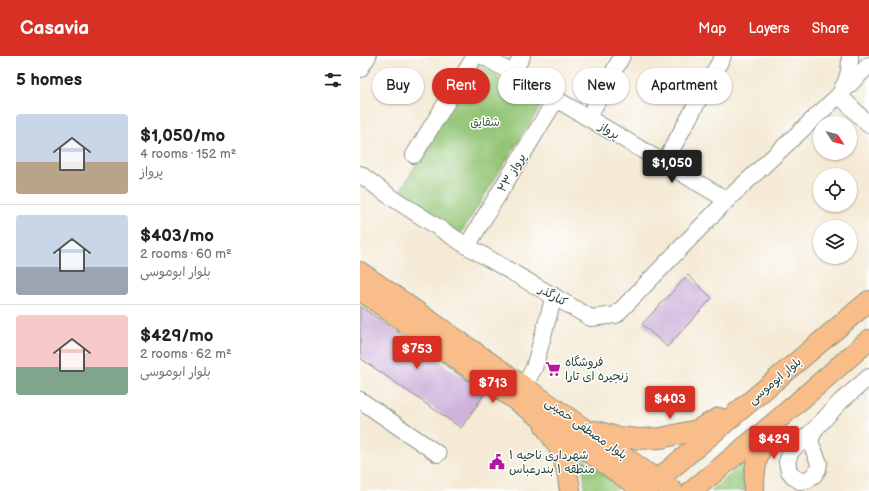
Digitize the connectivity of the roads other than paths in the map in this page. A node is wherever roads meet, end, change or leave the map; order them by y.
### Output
1 (368, 56) edge
2 (475, 56) edge
3 (483, 56) edge
4 (522, 56) edge
5 (622, 56) edge
6 (723, 56) edge
7 (851, 56) edge
8 (869, 64) edge
9 (503, 68) edge
10 (516, 68) edge
11 (360, 69) edge
12 (839, 95) junction
13 (553, 104) edge
14 (564, 104) edge
15 (588, 118) junction
16 (869, 124) edge
17 (414, 155) dead end
18 (664, 164) junction
19 (360, 174) edge
20 (727, 200) junction
21 (467, 246) junction
22 (360, 272) edge
23 (360, 290) edge
24 (554, 296) junction
25 (869, 301) edge
26 (869, 340) edge
27 (869, 377) edge
28 (524, 386) junction
29 (754, 399) junction
30 (360, 400) edge
31 (539, 417) junction
32 (774, 423) junction
33 (582, 426) junction
34 (816, 428) dead end
35 (438, 454) dead end
36 (655, 488) edge
37 (570, 491) edge
38 (692, 491) edge
39 (754, 491) edge

1 - 11 street
2 - 17 street
3 - 9 street, پرواز
4 - 10 street
5 - 15 street
6 - 18 street
7 - 8 street
7 - 12 street
8 - 12 street
12 - 16 street
12 - 20 street
13 - 21 street, پرواز ۲۳
14 - 15 street, پرواز
15 - 18 street, پرواز
18 - 20 street, پرواز
19 - 21 street, کنارگذر
20 - 24 street, کنارگذر
21 - 24 street, کنارگذر
22 - 28 main road, بلوار مصطفی خمینی
23 - 31 main road, بلوار مصطفی خمینی
24 - 28 street
25 - 29 main road, بلوار ابوموسی
26 - 32 main road
27 - 34 street
28 - 33 main road, بلوار مصطفی خمینی
29 - 33 main road
29 - 36 main road, بلوار ابوموسی
30 - 35 street
31 - 36 main road, بلوار مصطفی خمینی
31 - 37 main road
32 - 38 main road
32 - 39 main road
33 - 36 main road, بلوار مصطفی خمینی

